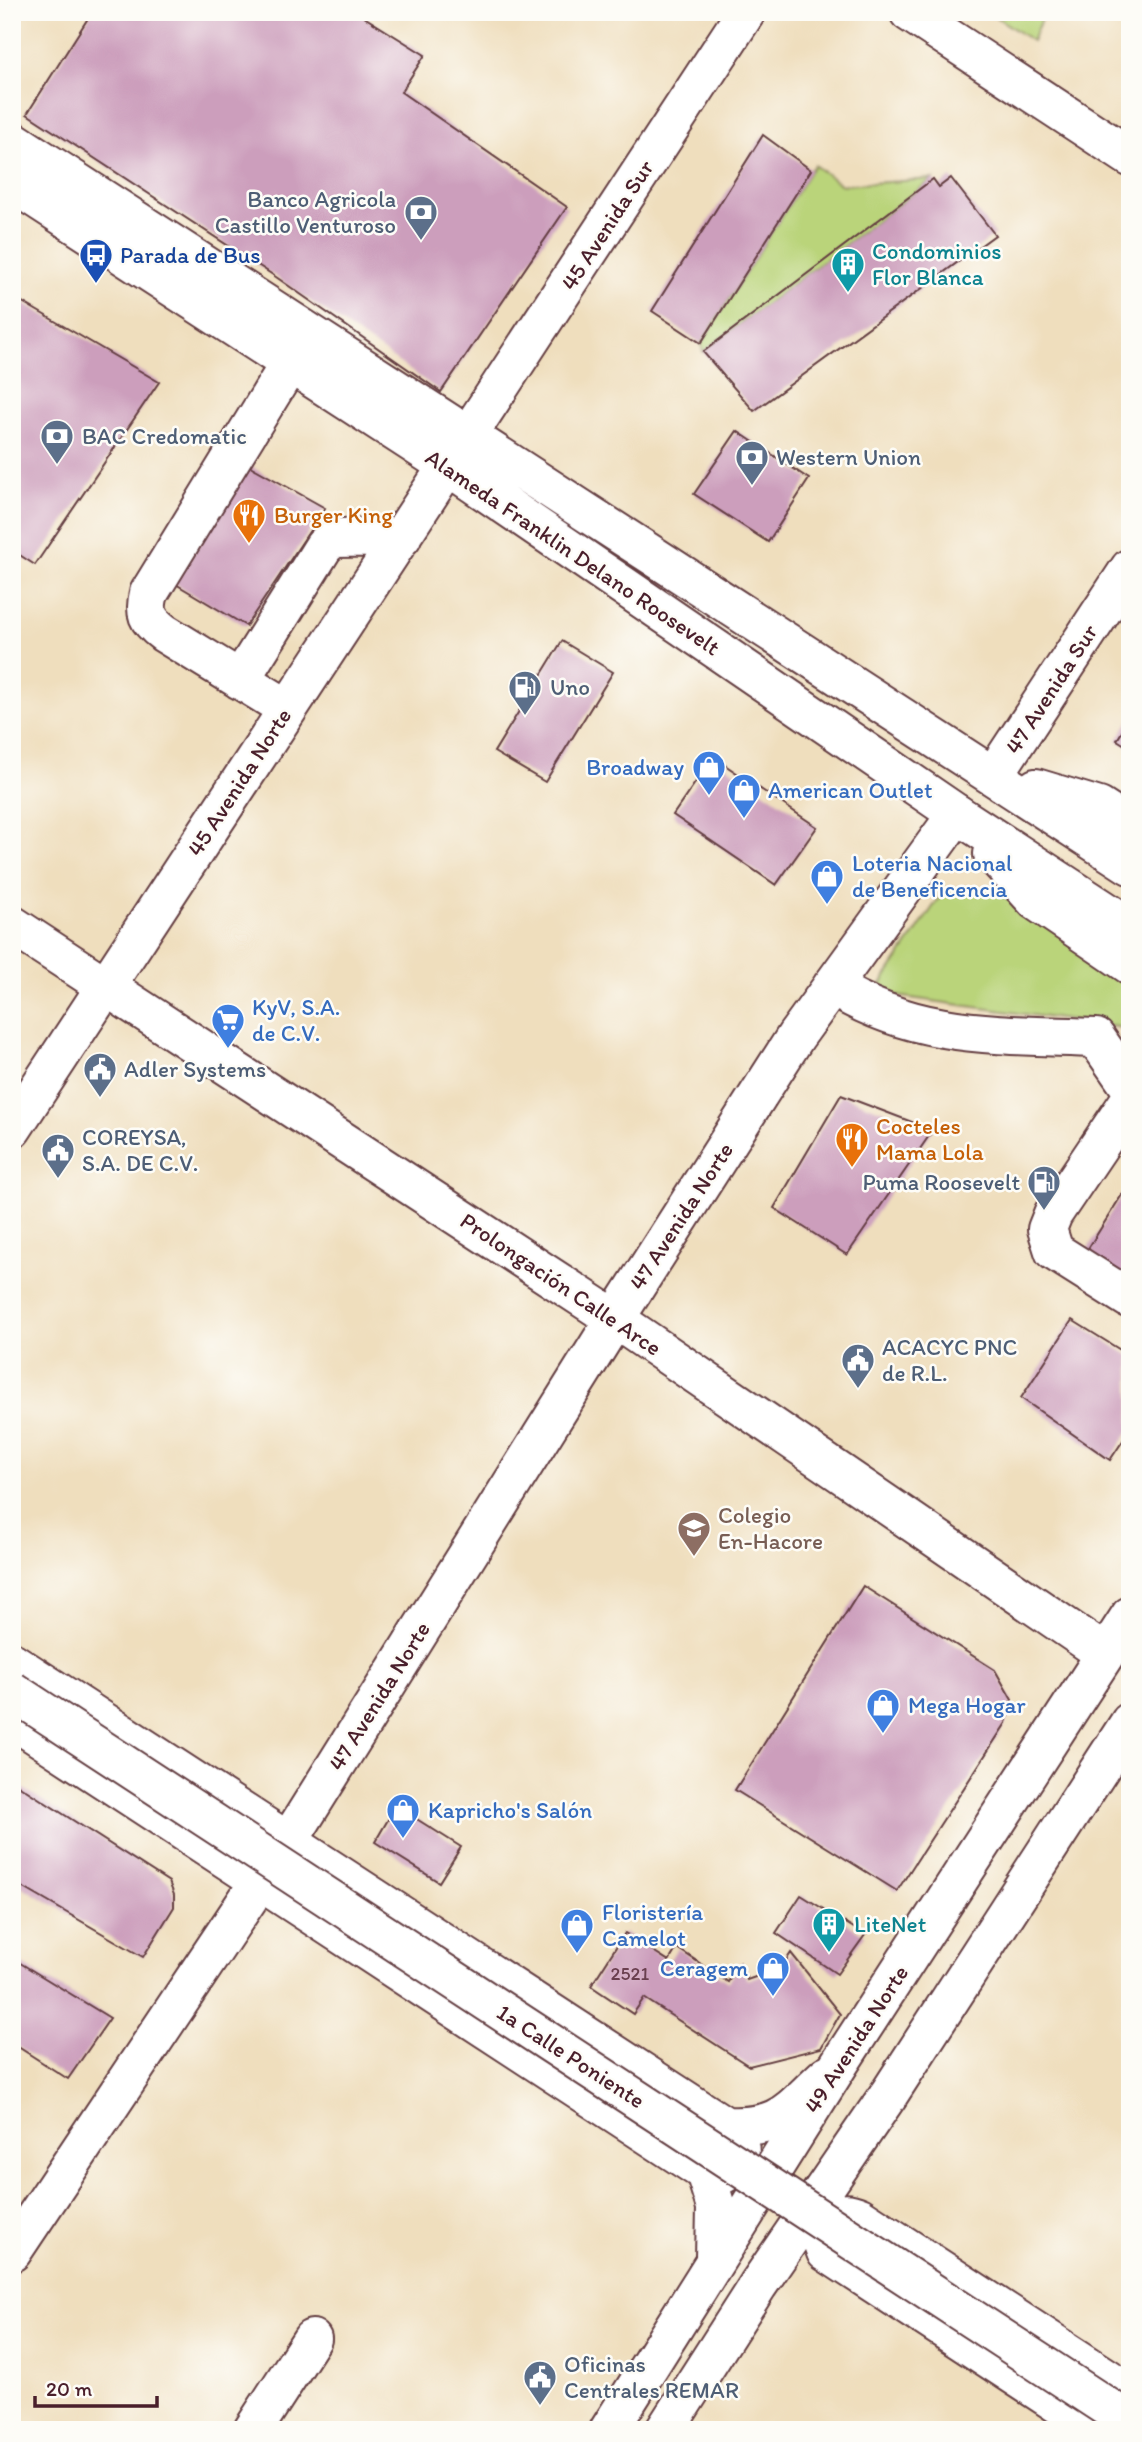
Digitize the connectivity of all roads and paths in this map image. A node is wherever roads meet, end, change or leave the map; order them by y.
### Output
1 (746, 12) edge
2 (909, 12) edge
3 (12, 140) edge
4 (1130, 157) edge
5 (12, 183) edge
6 (290, 363) junction
7 (458, 451) junction
8 (402, 537) junction
9 (1125, 585) edge
10 (240, 680) junction
11 (288, 709) junction
12 (994, 775) junction
13 (957, 814) junction
14 (1130, 827) edge
15 (1130, 865) edge
16 (12, 925) edge
17 (1130, 927) edge
18 (1130, 965) edge
19 (107, 984) junction
20 (832, 986) junction
21 (1130, 1087) edge
22 (1130, 1100) edge
23 (12, 1129) edge
24 (1124, 1290) edge
25 (615, 1319) junction
26 (1130, 1616) edge
27 (1104, 1653) junction
28 (12, 1662) edge
29 (12, 1691) edge
30 (12, 1719) edge
31 (1130, 1722) edge
32 (288, 1842) junction
33 (260, 1881) junction
34 (455, 1951) junction
35 (430, 1993) junction
36 (841, 2061) junction
37 (889, 2094) junction
38 (725, 2126) junction
39 (705, 2172) junction
40 (860, 2217) junction
41 (12, 2252) edge
42 (834, 2257) junction
43 (715, 2258) junction
44 (758, 2285) junction
45 (312, 2339) dead end
46 (1130, 2393) edge
47 (1130, 2422) edge
48 (253, 2430) edge
49 (609, 2430) edge
50 (666, 2430) edge
51 (1098, 2430) edge

1 - 7 street, 45 Avenida Sur
2 - 4 street
3 - 7 street, Alameda Franklin Delano Roosevelt
5 - 6 street, Alameda Franklin Delano Roosevelt
6 - 7 street, Alameda Franklin Delano Roosevelt
6 - 10 street
7 - 8 street, 45 Avenida Norte
7 - 12 street, Alameda Franklin Delano Roosevelt
7 - 13 street, Alameda Franklin Delano Roosevelt
8 - 10 street
8 - 11 street, 45 Avenida Norte
9 - 12 street, 47 Avenida Sur
10 - 11 street
11 - 19 street, 45 Avenida Norte
12 - 14 street
12 - 15 street, Alameda Franklin Delano Roosevelt
13 - 17 street, Alameda Franklin Delano Roosevelt
13 - 18 street
13 - 20 street, 47 Avenida Norte
16 - 19 street, Prolongación Calle Arce
19 - 23 street, 45 Avenida Norte
19 - 25 street, Prolongación Calle Arce
20 - 21 street
20 - 25 street, 47 Avenida Norte
22 - 24 street
25 - 27 street, Prolongación Calle Arce
25 - 32 street, 47 Avenida Norte
26 - 27 street, 49 Avenida Norte
27 - 36 street, 49 Avenida Norte
28 - 32 street, 1a Calle Poniente
29 - 47 street, 1a Calle Poniente, bridge
30 - 33 street, 1a Calle Poniente
31 - 37 street
32 - 34 street, 1a Calle Poniente
33 - 35 street, 1a Calle Poniente
33 - 41 street
34 - 35 street
34 - 38 street, 1a Calle Poniente
35 - 39 street, 1a Calle Poniente
36 - 38 street
36 - 43 street, 49 Avenida Norte
37 - 40 street
37 - 44 street
38 - 39 street
39 - 43 street
40 - 42 street
40 - 46 street
42 - 44 street
42 - 51 street
43 - 49 street, 49 Avenida Norte
44 - 50 street
45 - 48 street

